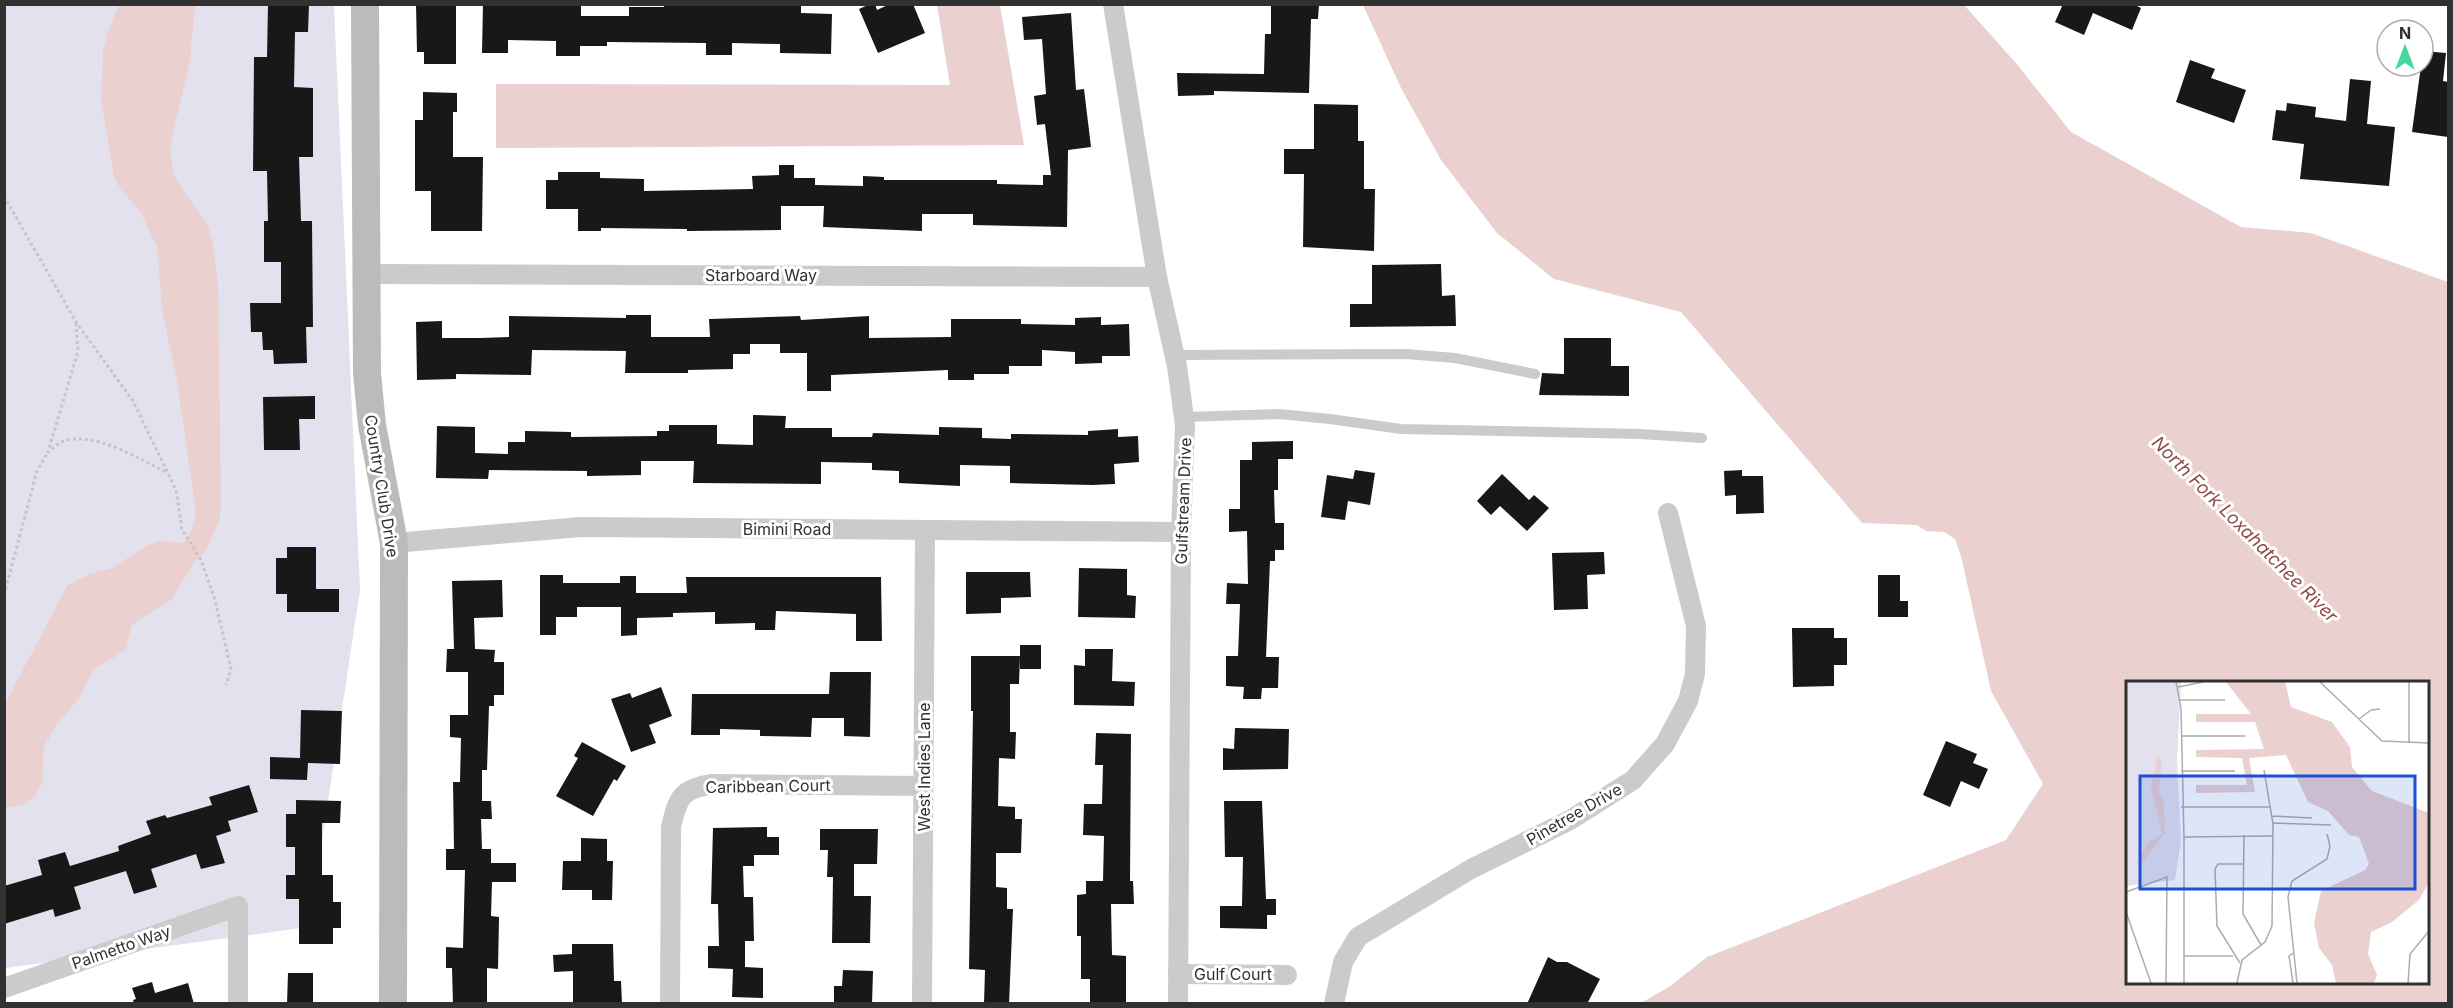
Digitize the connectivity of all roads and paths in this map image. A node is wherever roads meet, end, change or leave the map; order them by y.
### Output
1 (365, 4) edge
2 (1113, 4) edge
3 (4, 196) edge
4 (366, 274) junction
5 (1157, 277) junction
6 (76, 322) junction
7 (1174, 355) junction
8 (1535, 374) dead end
9 (1184, 417) junction
10 (1702, 438) dead end
11 (48, 452) junction
12 (167, 473) junction
13 (1668, 513) dead end
14 (925, 530) junction
15 (1181, 532) junction
16 (394, 543) junction
17 (4, 595) edge
18 (226, 685) dead end
19 (923, 786) junction
20 (1178, 974) junction
21 (1287, 975) dead end
22 (4, 988) edge
23 (238, 1004) edge
24 (393, 1004) edge
25 (670, 1004) edge
26 (922, 1004) edge
27 (1178, 1004) edge
28 (1334, 1004) edge

1 - 4 street, Country Club Drive
2 - 5 street, Gulfstream Drive
3 - 6 path
4 - 5 street, Starboard Way
4 - 16 street, Country Club Drive
5 - 7 street, Gulfstream Drive
6 - 11 path
6 - 12 path
7 - 8 lane
7 - 9 street, Gulfstream Drive
9 - 10 lane
9 - 15 street, Gulfstream Drive
11 - 12 path
11 - 17 path
12 - 18 path
13 - 28 street, Pinetree Drive
14 - 15 street, Bimini Road
14 - 16 street, Bimini Road
14 - 19 street, West Indies Lane
15 - 20 street, Gulfstream Drive
16 - 24 street, Country Club Drive
19 - 25 street, Caribbean Court
19 - 26 street, West Indies Lane
20 - 21 street, Gulf Court
20 - 27 street, Gulfstream Drive
22 - 23 street, Palmetto Way

